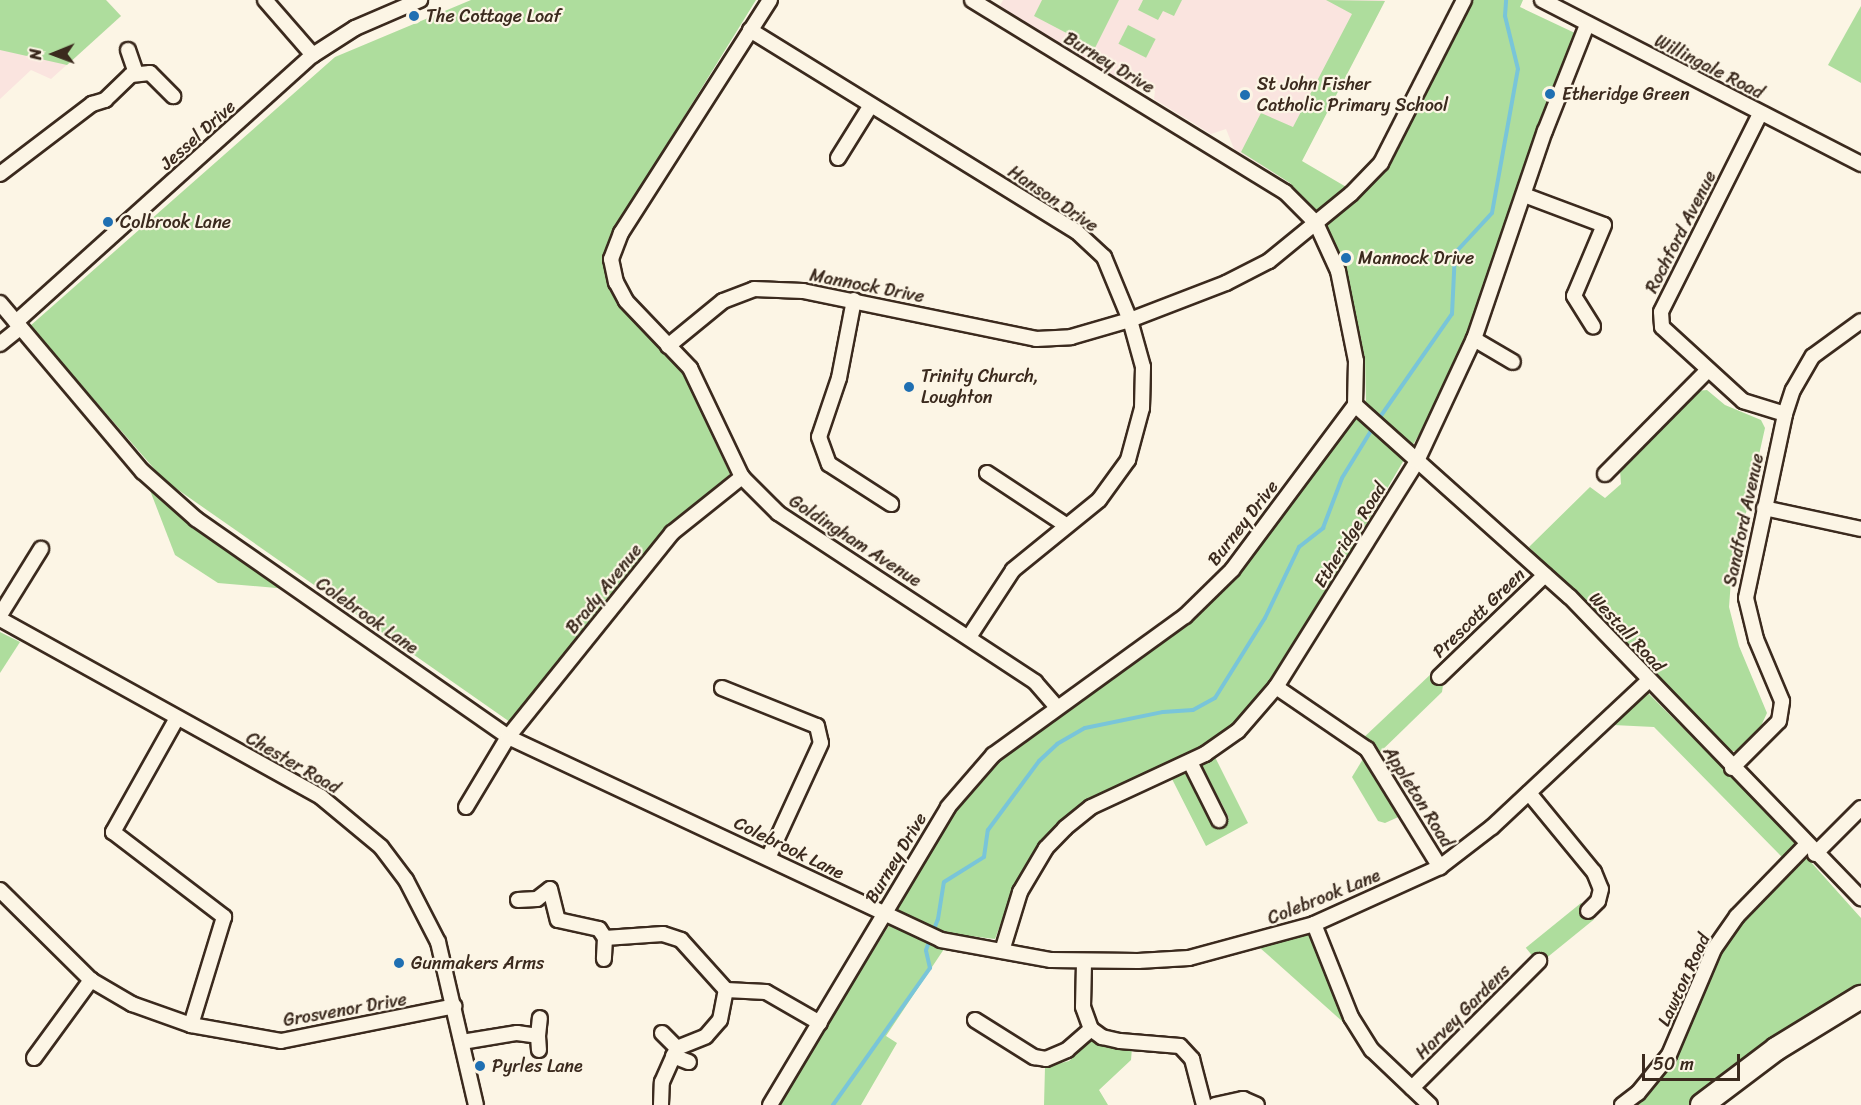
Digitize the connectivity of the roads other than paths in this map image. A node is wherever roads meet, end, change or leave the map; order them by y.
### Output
1 (265, 0) edge
2 (420, 0) edge
3 (770, 0) edge
4 (972, 0) edge
5 (1464, 0) edge
6 (1542, 0) edge
7 (1587, 25) junction
8 (750, 30) junction
9 (128, 50) dead end
10 (313, 55) junction
11 (136, 73) junction
12 (173, 96) dead end
13 (871, 105) junction
14 (1760, 114) junction
15 (838, 158) dead end
16 (1861, 164) edge
17 (0, 174) edge
18 (1524, 195) junction
19 (1316, 223) junction
20 (854, 300) junction
21 (0, 303) edge
22 (1130, 320) junction
23 (1861, 321) edge
24 (18, 325) junction
25 (1593, 326) dead end
26 (1474, 339) junction
27 (0, 344) edge
28 (668, 346) junction
29 (1513, 362) dead end
30 (1707, 371) junction
31 (1355, 405) junction
32 (1785, 414) junction
33 (1417, 461) junction
34 (987, 473) dead end
35 (1605, 474) dead end
36 (742, 477) junction
37 (891, 504) dead end
38 (1764, 508) junction
39 (1066, 525) junction
40 (1861, 529) edge
41 (41, 549) dead end
42 (1545, 574) junction
43 (0, 617) edge
44 (969, 637) junction
45 (1439, 677) dead end
46 (1648, 681) junction
47 (1276, 687) junction
48 (722, 688) dead end
49 (1056, 706) junction
50 (177, 718) junction
51 (508, 737) junction
52 (1190, 762) junction
53 (1732, 768) junction
54 (1529, 793) junction
55 (466, 807) dead end
56 (1861, 808) edge
57 (1219, 819) dead end
58 (1811, 849) junction
59 (769, 856) junction
60 (1440, 867) junction
61 (0, 890) edge
62 (1861, 898) edge
63 (518, 900) dead end
64 (1588, 911) dead end
65 (883, 914) junction
66 (1314, 924) junction
67 (605, 938) junction
68 (1002, 951) junction
69 (604, 958) dead end
70 (1539, 961) dead end
71 (1084, 963) junction
72 (91, 980) junction
73 (726, 990) junction
74 (1861, 997) edge
75 (455, 1006) junction
76 (540, 1018) dead end
77 (975, 1020) dead end
78 (820, 1023) junction
79 (191, 1025) junction
80 (1090, 1029) junction
81 (662, 1033) dead end
82 (462, 1042) junction
83 (675, 1052) junction
84 (34, 1058) dead end
85 (689, 1062) dead end
86 (1412, 1088) junction
87 (476, 1105) edge
88 (661, 1105) edge
89 (770, 1105) edge
90 (1203, 1105) edge
91 (1215, 1105) edge
92 (1257, 1105) edge
93 (1430, 1105) edge
94 (1622, 1105) edge
95 (1702, 1105) edge

1 - 10 street
2 - 10 street, Jessel Drive
3 - 8 street, Goldingham Avenue
4 - 19 street, Burney Drive
5 - 19 street, Mannock Drive
6 - 7 street, Willingale Road
7 - 14 street, Willingale Road
7 - 18 street, Etheridge Road
8 - 13 street, Hanson Drive
8 - 28 street, Goldingham Avenue
9 - 11 street
10 - 24 street, Jessel Drive
11 - 12 street
11 - 17 street
13 - 15 street
13 - 22 street, Hanson Drive
14 - 16 street, Willingale Road
14 - 30 street, Rochford Avenue
18 - 25 street
18 - 26 street, Etheridge Road
19 - 22 street, Mannock Drive
19 - 31 street, Burney Drive
20 - 22 street, Mannock Drive
20 - 28 street, Mannock Drive
20 - 37 street
21 - 24 street, Colebrook Lane
22 - 39 street, Hanson Drive
23 - 32 street, Sandford Avenue
24 - 27 street, Jessel Drive
24 - 51 street, Colebrook Lane
26 - 29 street
26 - 33 street, Etheridge Road
28 - 36 street, Goldingham Avenue
30 - 32 street, Rochford Avenue
30 - 35 street
31 - 33 street, Westall Road
31 - 49 street, Burney Drive
32 - 38 street, Sandford Avenue
33 - 42 street, Westall Road
33 - 47 street, Etheridge Road
34 - 39 street
36 - 44 street, Goldingham Avenue
36 - 51 street, Brady Avenue
38 - 40 street
38 - 53 street, Sandford Avenue
39 - 44 street, Hanson Drive
41 - 43 street
42 - 45 street, Prescott Green
42 - 46 street, Westall Road
43 - 50 street, Chester Road
44 - 49 street, Goldingham Avenue
46 - 53 street, Westall Road
46 - 54 street, Colebrook Lane
47 - 52 street, Etheridge Road
47 - 60 street, Appleton Road
48 - 59 street
49 - 65 street, Burney Drive
50 - 75 street, Chester Road
50 - 79 street
51 - 55 street, Brady Avenue
51 - 59 street, Colebrook Lane
52 - 57 street
52 - 68 street, Etheridge Road
53 - 58 street, Westall Road
54 - 60 street, Colebrook Lane
54 - 64 street
56 - 58 street, Lawton Road
58 - 62 street, Westall Road
58 - 94 street, Lawton Road
59 - 65 street, Colebrook Lane
60 - 66 street, Colebrook Lane
61 - 72 street, Grosvenor Drive
63 - 67 street
65 - 68 street, Colebrook Lane
65 - 78 street, Burney Drive
66 - 71 street, Colebrook Lane
66 - 86 street
67 - 69 street
67 - 73 street
68 - 71 street, Colebrook Lane
70 - 86 street, Harvey Gardens
71 - 80 street
72 - 79 street, Grosvenor Drive
72 - 84 street
73 - 78 street
73 - 83 street
74 - 95 main road
75 - 79 street, Grosvenor Drive
75 - 82 street, Chester Road
76 - 82 street
77 - 80 street
78 - 89 street, Burney Drive
80 - 90 street
81 - 83 street
82 - 87 street, Chester Road
83 - 85 street
83 - 88 street
86 - 93 street
91 - 92 street

